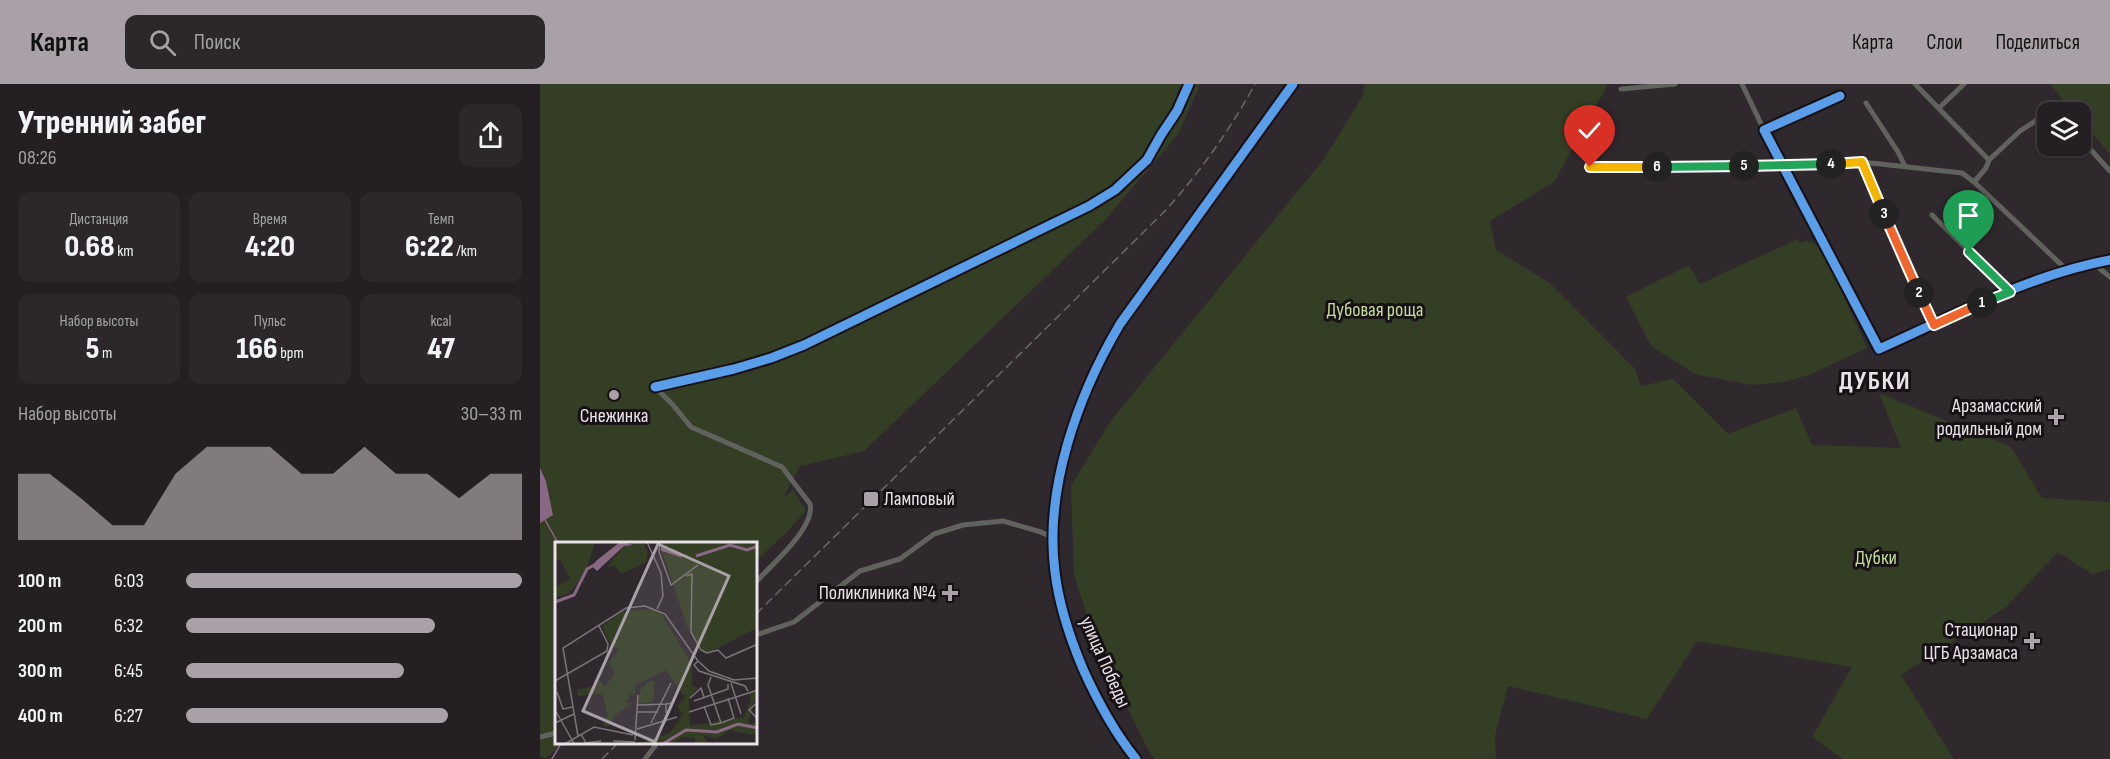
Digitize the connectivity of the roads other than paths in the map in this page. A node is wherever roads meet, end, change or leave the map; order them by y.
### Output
1 (1189, 84) edge
2 (1293, 84) edge
3 (1675, 84) edge
4 (1742, 84) edge
5 (1915, 84) edge
6 (1964, 84) edge
7 (1621, 89) dead end
8 (1840, 96) dead end
9 (1866, 103) dead end
10 (1939, 108) junction
11 (2037, 119) edge
12 (1764, 130) junction
13 (2091, 150) dead end
14 (1989, 160) junction
15 (1862, 162) junction
16 (1781, 166) junction
17 (1905, 166) junction
18 (1590, 167) dead end
19 (2110, 171) edge
20 (1974, 182) junction
21 (1932, 215) dead end
22 (2110, 260) edge
23 (2093, 264) junction
24 (2068, 271) junction
25 (2110, 277) edge
26 (2010, 292) junction
27 (1934, 325) junction
28 (1054, 538) junction
29 (758, 580) edge
30 (758, 634) edge
31 (555, 733) edge
32 (540, 736) edge
33 (656, 744) edge
34 (645, 759) edge
35 (1136, 759) edge

1 - 29 street
2 - 28 street, улица Победы
3 - 7 street
4 - 12 street
5 - 10 street
6 - 10 street
8 - 12 street
9 - 17 street
10 - 14 street
11 - 14 street
12 - 16 street
13 - 19 street
14 - 20 street
15 - 16 street
15 - 17 street
15 - 27 street
16 - 18 street
16 - 27 street
17 - 20 street
20 - 24 street
21 - 26 street
22 - 23 street
23 - 24 street
23 - 25 street
24 - 26 street
26 - 27 street
28 - 30 street
28 - 35 street, улица Победы
31 - 32 street
33 - 34 street

